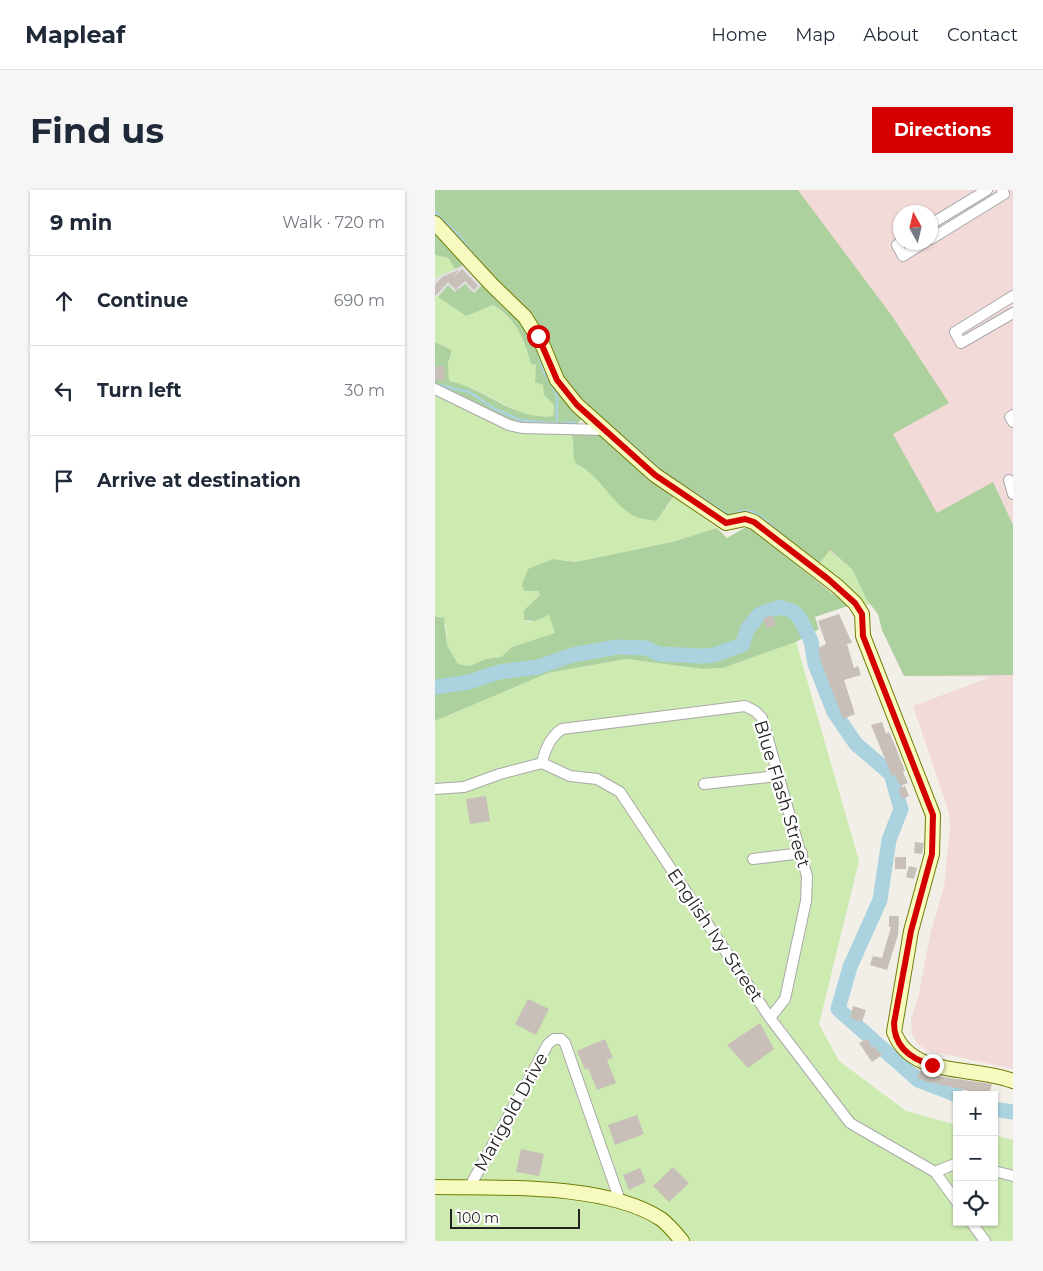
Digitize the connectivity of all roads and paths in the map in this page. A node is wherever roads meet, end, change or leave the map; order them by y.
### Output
1 (987, 190) edge
2 (1002, 190) edge
3 (938, 220) edge
4 (435, 223) edge
5 (938, 235) edge
6 (900, 250) edge
7 (912, 250) edge
8 (1013, 296) edge
9 (1013, 313) edge
10 (435, 389) edge
11 (1013, 415) edge
12 (1013, 422) edge
13 (605, 430) junction
14 (1009, 480) dead end
15 (1013, 494) edge
16 (542, 763) junction
17 (777, 776) junction
18 (704, 784) dead end
19 (435, 789) edge
20 (802, 853) junction
21 (753, 859) dead end
22 (770, 1018) junction
23 (1013, 1081) edge
24 (953, 1165) edge
25 (935, 1172) junction
26 (998, 1172) edge
27 (1013, 1176) edge
28 (435, 1187) edge
29 (469, 1188) junction
30 (953, 1197) edge
31 (620, 1201) junction
32 (974, 1226) edge
33 (682, 1241) edge
34 (985, 1241) edge

1 - 3 street
2 - 5 street
4 - 13 street
6 - 7 street
8 - 9 street
10 - 13 street
11 - 12 street
13 - 23 street
14 - 15 street
16 - 17 street, Blue Flash Street
16 - 19 street
16 - 22 street, English Ivy Street
17 - 18 street
17 - 20 street, Blue Flash Street
20 - 21 street
20 - 22 street, Blue Flash Street
22 - 25 street, English Ivy Street
24 - 25 street
25 - 30 street, English Ivy Street
26 - 27 street
28 - 29 street
29 - 31 street
29 - 31 street, Marigold Drive
31 - 33 street
32 - 34 street

